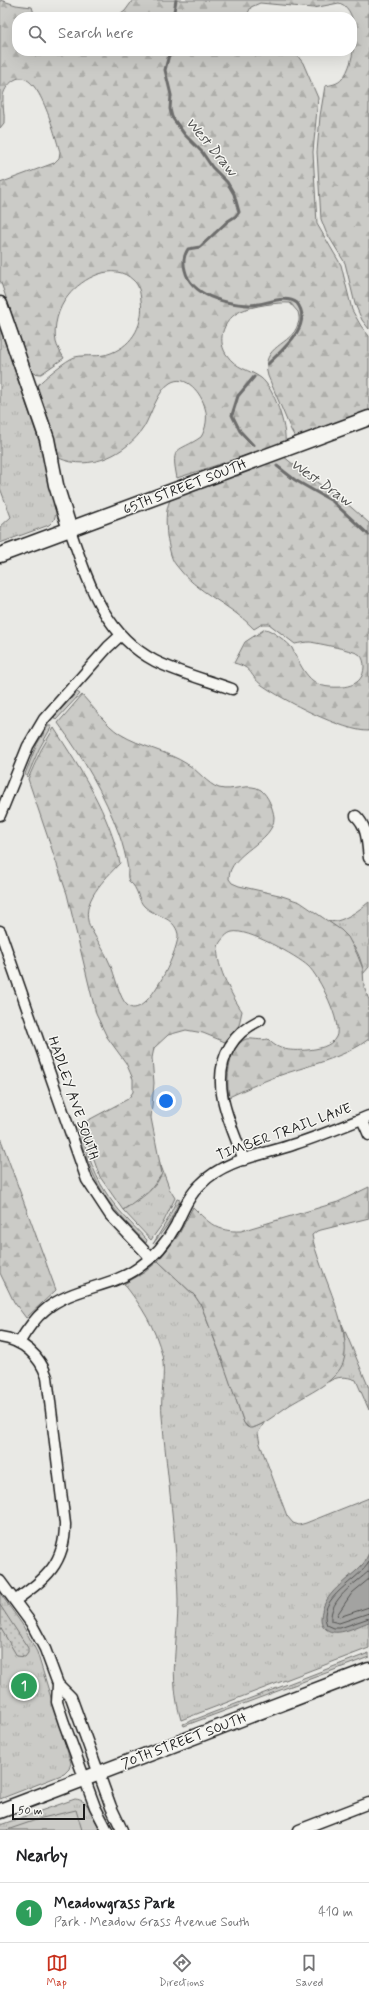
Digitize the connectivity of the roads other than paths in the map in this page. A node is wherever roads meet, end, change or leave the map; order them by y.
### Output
1 (0, 304) edge
2 (369, 418) edge
3 (70, 530) junction
4 (0, 555) edge
5 (121, 635) junction
6 (232, 689) dead end
7 (0, 815) edge
8 (356, 816) dead end
9 (369, 858) edge
10 (0, 930) edge
11 (260, 1020) dead end
12 (366, 1118) edge
13 (369, 1135) edge
14 (244, 1160) junction
15 (151, 1258) junction
16 (0, 1337) edge
17 (19, 1343) junction
18 (0, 1581) edge
19 (16, 1600) junction
20 (369, 1670) edge
21 (58, 1684) junction
22 (99, 1773) junction
23 (85, 1779) junction
24 (369, 1803) edge
25 (0, 1811) edge
26 (108, 1830) edge
27 (122, 1830) edge
28 (299, 1830) edge

1 - 3 street
2 - 3 street, 65TH STREET SOUTH
3 - 4 street, 65TH STREET SOUTH
3 - 5 street
5 - 6 street
5 - 7 street
8 - 9 street
10 - 15 street, HADLEY AVE SOUTH
11 - 14 street
12 - 13 street
12 - 14 street, TIMBER TRAIL LANE
14 - 15 street, TIMBER TRAIL LANE
15 - 17 street, TIMBER TRAIL LANE
16 - 17 street
17 - 19 street
18 - 19 street
19 - 21 street
20 - 22 street, 70TH STREET SOUTH
21 - 22 street
21 - 23 street
22 - 23 street, 70TH STREET SOUTH
22 - 27 street
23 - 25 street, 70TH STREET SOUTH
23 - 26 street
24 - 28 street

